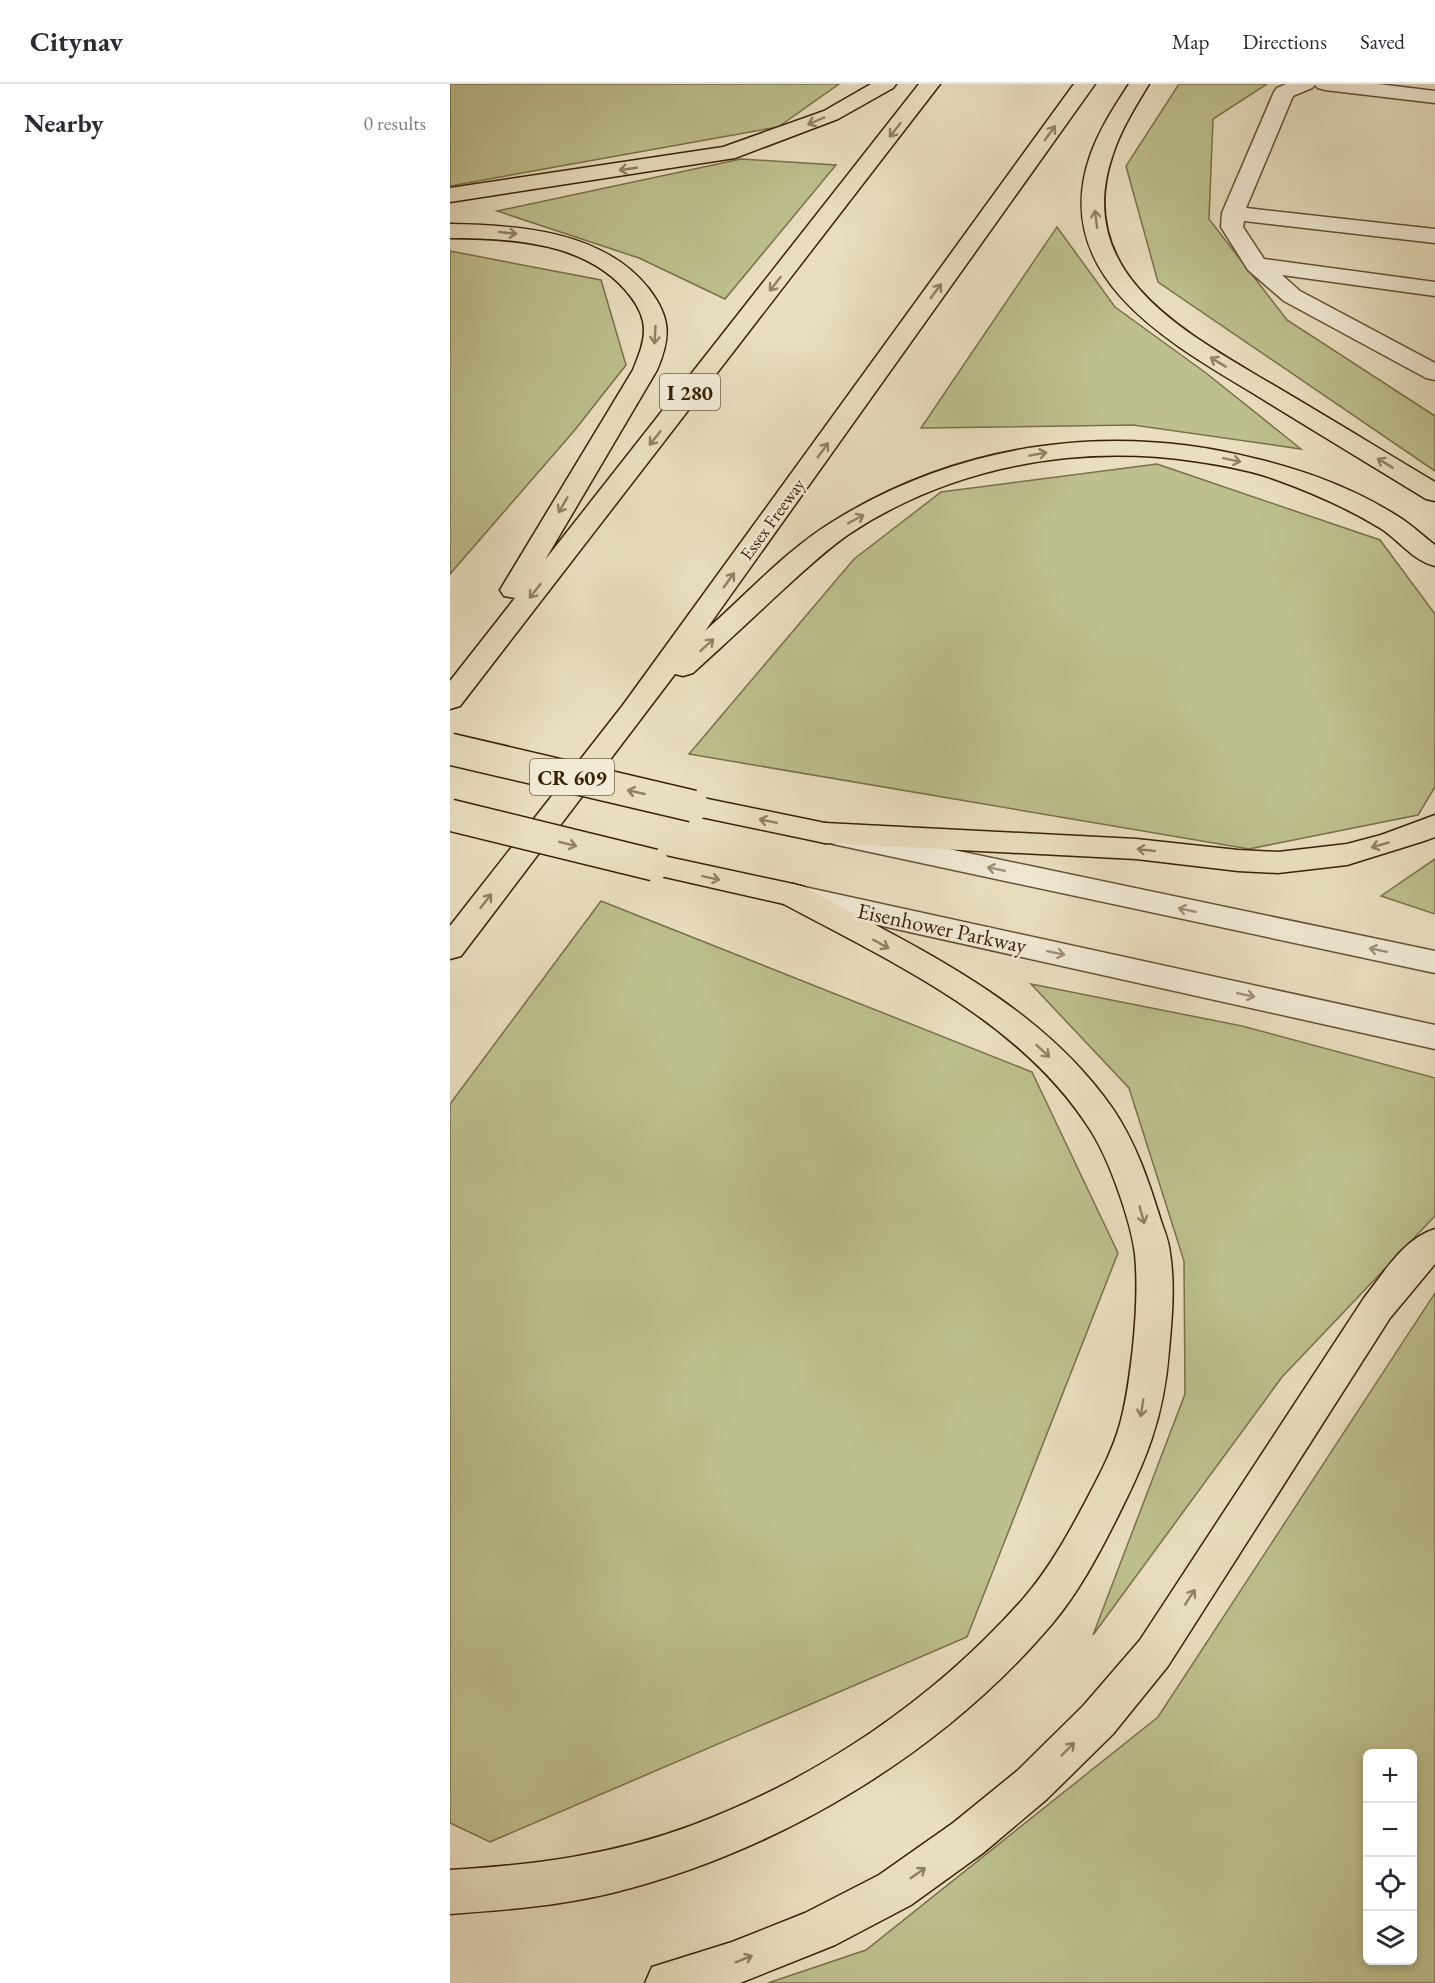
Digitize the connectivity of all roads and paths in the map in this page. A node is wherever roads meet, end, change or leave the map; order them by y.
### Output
1 (886, 84) edge
2 (930, 84) edge
3 (1085, 84) edge
4 (1140, 84) edge
5 (1305, 84) edge
6 (1325, 84) edge
7 (1435, 97) edge
8 (450, 195) edge
9 (1233, 213) junction
10 (450, 231) edge
11 (1435, 237) edge
12 (1256, 265) junction
13 (1435, 289) edge
14 (1389, 348) junction
15 (1435, 348) edge
16 (1435, 373) edge
17 (1435, 493) edge
18 (1435, 558) edge
19 (450, 700) edge
20 (633, 712) junction
21 (450, 749) edge
22 (450, 815) edge
23 (1435, 825) edge
24 (825, 833) junction
25 (793, 895) junction
26 (450, 948) edge
27 (1435, 962) edge
28 (1435, 1037) edge
29 (1435, 1243) edge
30 (450, 1892) edge
31 (668, 1983) edge

1 -> 8 main road
2 -> 19 main road, I 280
20 -> 3 main road, Essex Freeway
17 -> 4 main road
5 - 9 street
6 - 7 street
9 - 11 street
9 - 12 street
10 -> 19 main road
12 - 13 street
12 - 14 street
14 - 15 street
14 - 16 street
20 -> 18 main road
26 -> 20 main road, Essex Freeway
24 -> 21 main road, CR 609, bridge
22 -> 25 main road, Eisenhower Parkway, bridge
23 -> 24 main road
27 -> 24 street
25 -> 28 street, Eisenhower Parkway
25 -> 30 main road
31 -> 29 main road

